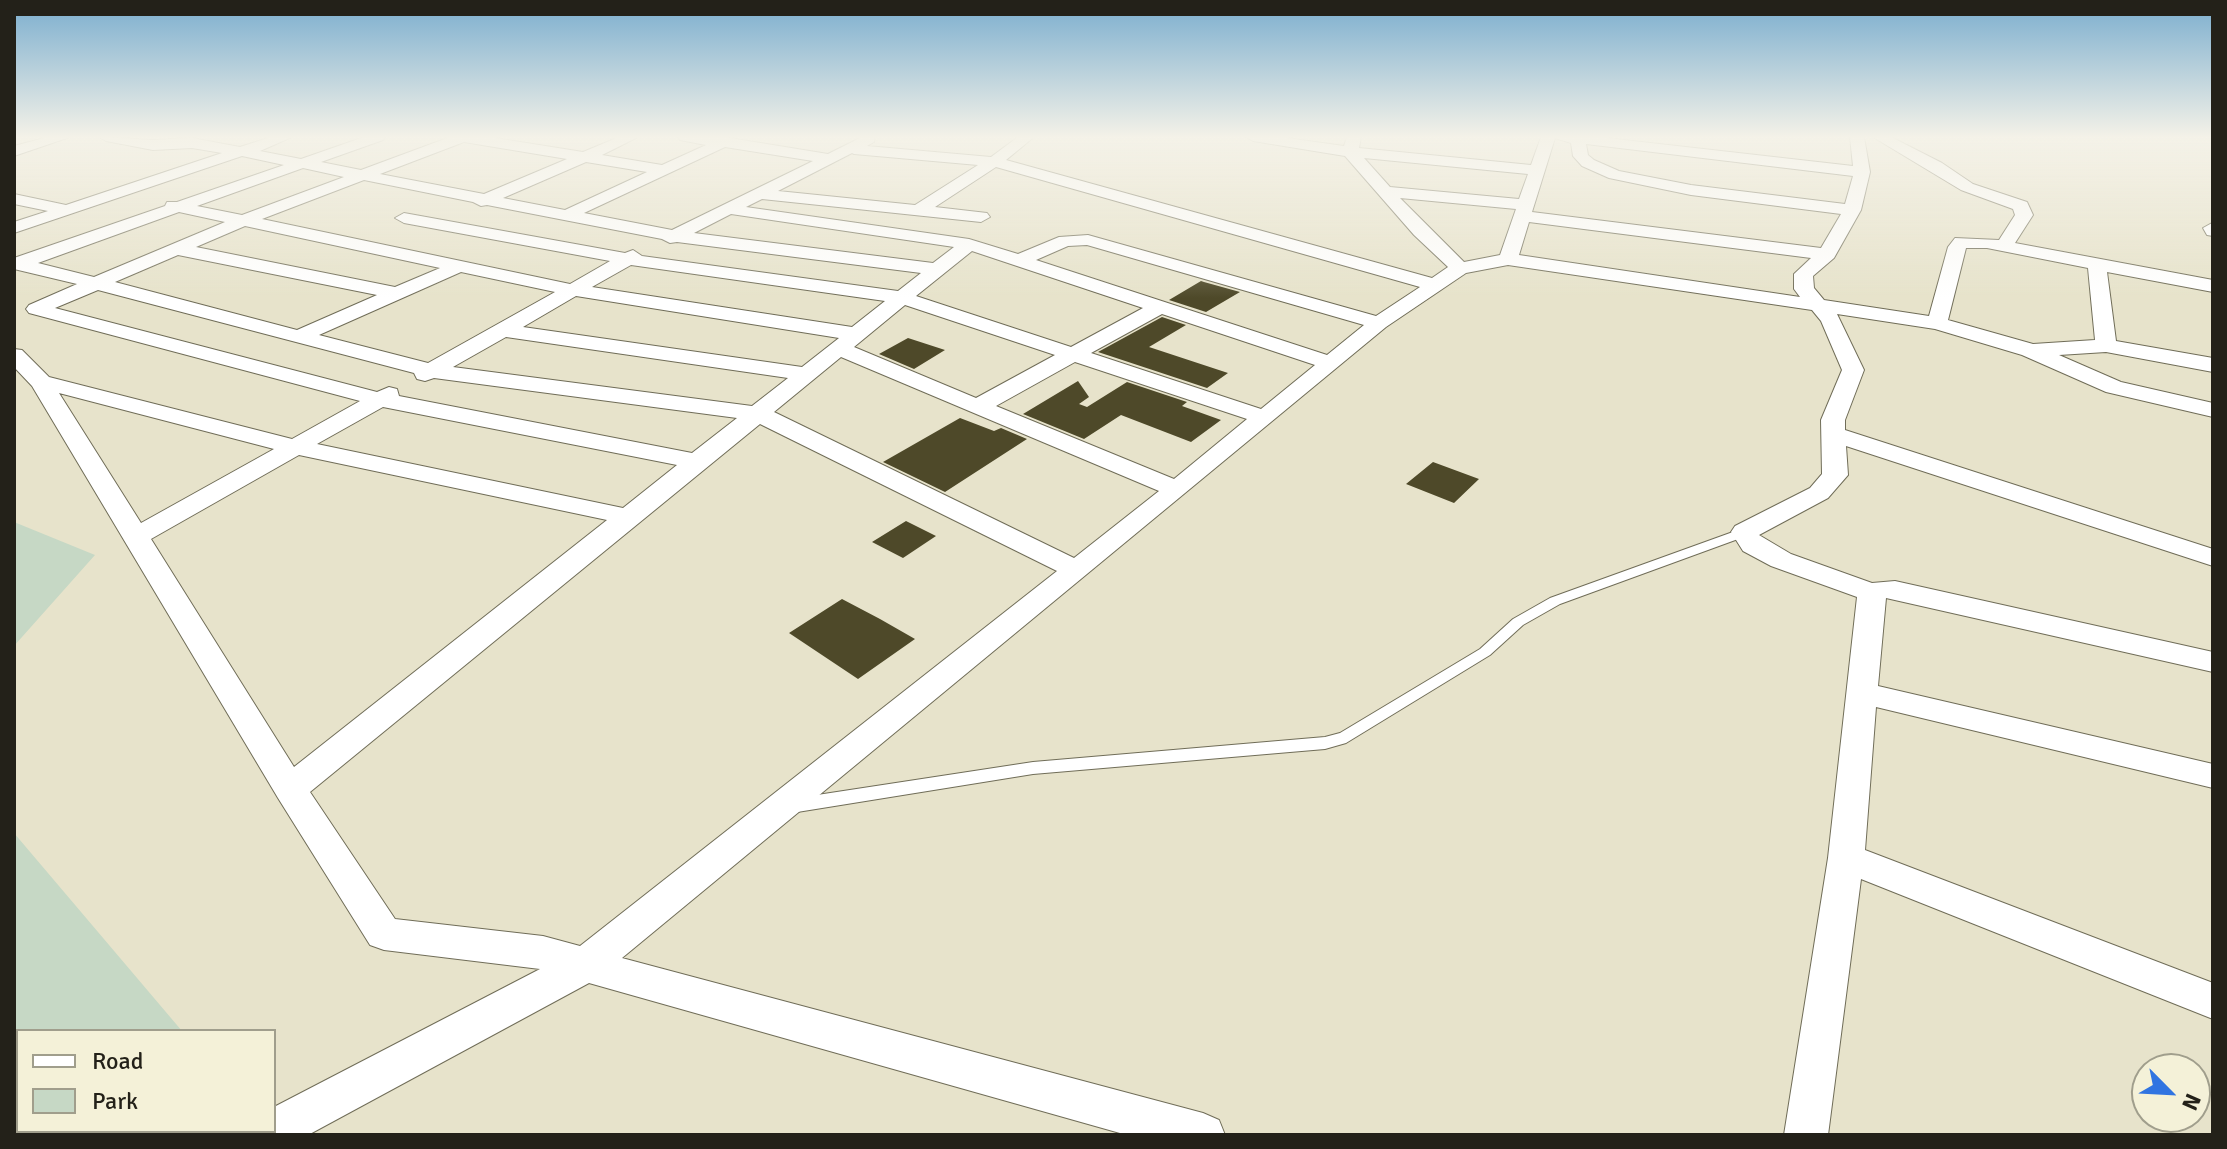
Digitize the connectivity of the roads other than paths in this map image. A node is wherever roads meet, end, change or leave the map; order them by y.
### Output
1 (126, 191) edge
2 (218, 191) edge
3 (324, 191) edge
4 (433, 191) edge
5 (501, 191) edge
6 (620, 191) edge
7 (767, 191) edge
8 (949, 191) edge
9 (1097, 191) edge
10 (1383, 191) joint
11 (1529, 191) edge
12 (1648, 191) edge
13 (1857, 191) edge
14 (1977, 191) edge
15 (762, 193) junction
16 (456, 196) junction
17 (14, 199) edge
18 (481, 201) junction
19 (173, 206) junction
20 (727, 208) junction
21 (67, 210) junction
22 (919, 210) junction
23 (1852, 210) junction
24 (1523, 211) junction
25 (1689, 213) junction
26 (565, 216) junction
27 (981, 217) dead end
28 (242, 221) junction
29 (430, 223) junction
30 (14, 228) edge
31 (390, 232) junction
32 (674, 236) junction
33 (969, 244) junction
34 (2004, 246) junction
35 (177, 249) junction
36 (1827, 254) junction
37 (627, 259) junction
38 (1508, 259) junction
39 (1019, 260) junction
40 (16, 264) edge
41 (2097, 264) junction
42 (459, 266) junction
43 (1460, 268) junction
44 (935, 269) junction
45 (95, 284) junction
46 (1435, 285) junction
47 (2213, 286) edge
48 (573, 290) junction
49 (397, 293) junction
50 (902, 298) junction
51 (1818, 304) junction
52 (1160, 307) junction
53 (1379, 323) junction
54 (1937, 323) junction
55 (502, 330) junction
56 (300, 336) junction
57 (846, 341) junction
58 (2106, 346) junction
59 (2030, 350) junction
60 (1072, 354) junction
61 (14, 355) edge
62 (1330, 363) junction
63 (2213, 365) edge
64 (431, 371) junction
65 (804, 374) junction
66 (41, 382) junction
67 (379, 399) junction
68 (978, 406) junction
69 (2213, 410) edge
70 (759, 414) junction
71 (1263, 417) junction
72 (1834, 434) junction
73 (296, 447) junction
74 (698, 462) junction
75 (1177, 489) junction
76 (629, 517) junction
77 (1744, 532) junction
78 (135, 537) junction
79 (2213, 558) edge
80 (1075, 569) junction
81 (1873, 593) junction
82 (2213, 662) edge
83 (1861, 693) junction
84 (2213, 776) edge
85 (290, 789) junction
86 (780, 808) junction
87 (1846, 858) junction
88 (585, 965) junction
89 (2213, 1001) edge
90 (276, 1128) edge
91 (1203, 1135) edge
92 (1806, 1135) edge

1 - 21 street
2 - 19 street
3 - 28 street
4 - 16 street
5 - 18 street
6 - 26 street
7 - 15 street
8 - 22 street
9 - 46 street
10 - 24 street
10 - 43 street
11 - 24 street
12 - 25 street
13 - 23 street
14 - 34 street
15 - 20 street
15 - 22 street
16 - 18 street
16 - 31 street
17 - 21 street
18 - 26 street
18 - 29 street
19 - 28 street
19 - 40 street
20 - 32 street
20 - 33 street
21 - 30 street
22 - 27 street
23 - 25 street
23 - 36 street
24 - 25 street
24 - 38 street
25 - 36 street
26 - 32 street
28 - 31 street
28 - 35 street
29 - 31 street
29 - 37 street
31 - 42 street
32 - 37 street
32 - 44 street
33 - 39 street
33 - 44 street
34 - 41 street
34 - 54 street
35 - 45 street
35 - 49 street
36 - 51 street
37 - 48 street
37 - 50 street
38 - 43 street
38 - 51 street
39 - 52 street
39 - 53 street
40 - 45 street
41 - 47 street
41 - 58 street
42 - 48 street
42 - 49 street
43 - 46 street
44 - 50 street
45 - 56 street
45 - 67 street
46 - 53 street
48 - 55 street
48 - 57 street
49 - 56 street
50 - 57 street
50 - 60 street
51 - 54 street
51 - 72 street
52 - 60 street
52 - 62 street
53 - 62 street
54 - 59 street
55 - 64 street
55 - 65 street
56 - 64 street
57 - 65 street
57 - 68 street
58 - 59 street
58 - 63 street
59 - 69 street
60 - 68 street
60 - 71 street
61 - 66 street
62 - 71 street
64 - 67 street
64 - 70 street
65 - 70 street
66 - 73 street
66 - 78 street
67 - 73 street
67 - 74 street
68 - 75 street
70 - 74 street
70 - 80 street
71 - 75 street
72 - 77 street
72 - 79 street
73 - 76 street
73 - 78 street
74 - 76 street
75 - 80 street
76 - 85 street
77 - 81 street
77 - 86 lane
78 - 85 street
80 - 86 street
81 - 82 street
81 - 83 street
83 - 84 street
83 - 87 street
85 - 88 street
86 - 88 street
87 - 89 street
87 - 92 street
88 - 90 street
88 - 91 street

